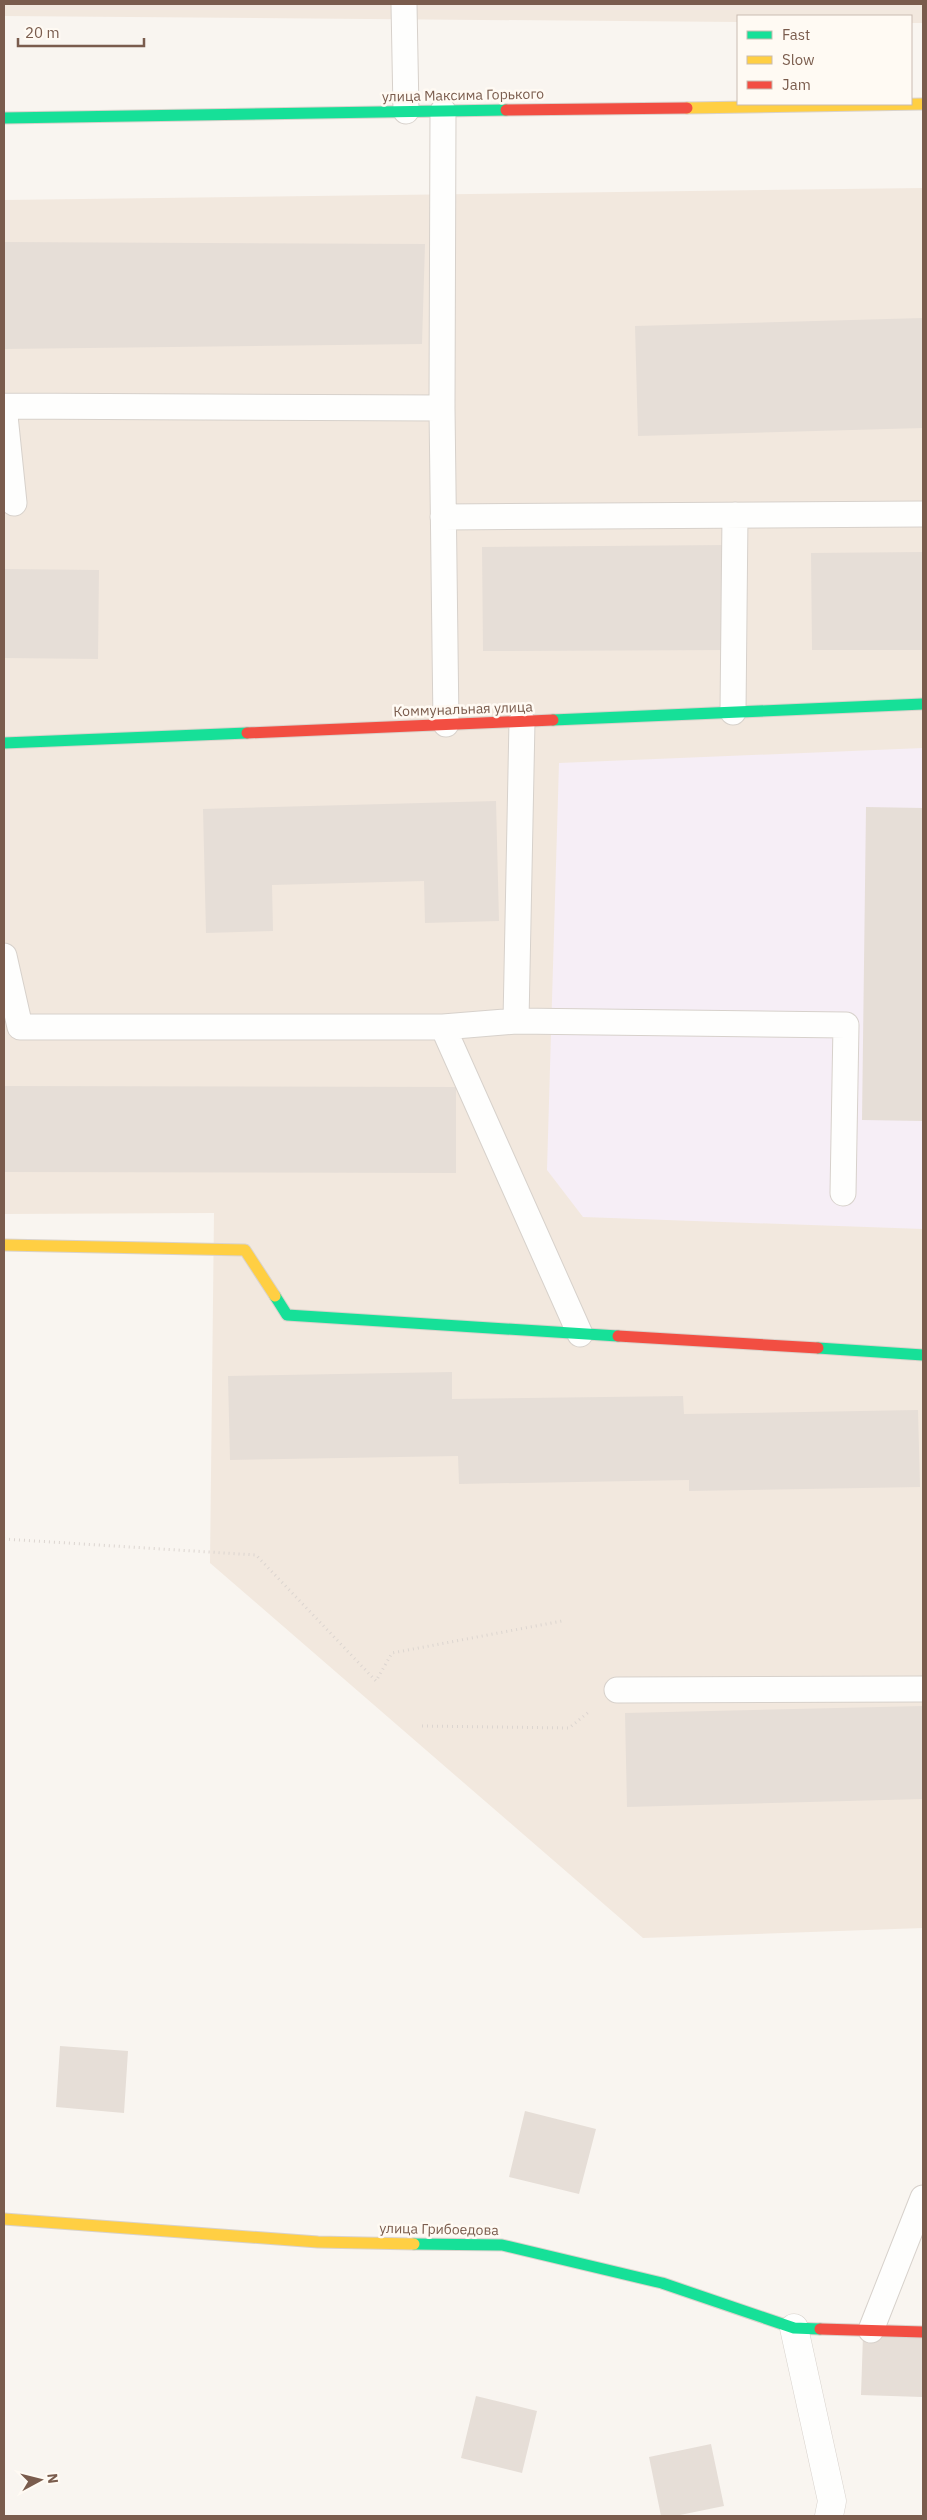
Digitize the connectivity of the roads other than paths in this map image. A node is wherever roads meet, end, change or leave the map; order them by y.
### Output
1 (404, 4) edge
2 (854, 105) edge
3 (406, 111) junction
4 (443, 111) junction
5 (4, 118) edge
6 (4, 406) edge
7 (442, 408) junction
8 (14, 503) dead end
9 (923, 514) edge
10 (735, 515) junction
11 (443, 517) junction
12 (923, 704) edge
13 (733, 712) junction
14 (522, 721) junction
15 (446, 724) junction
16 (4, 743) edge
17 (4, 956) edge
18 (516, 1021) junction
19 (443, 1027) junction
20 (843, 1193) dead end
21 (4, 1245) edge
22 (580, 1334) junction
23 (923, 1355) edge
24 (923, 1688) edge
25 (616, 1690) road end
26 (923, 2198) edge
27 (4, 2219) edge
28 (794, 2328) junction
29 (871, 2330) junction
30 (923, 2332) edge
31 (829, 2516) edge

1 - 3 lane
2 - 4 street, улица Максима Горького
3 - 4 street, улица Максима Горького
3 - 5 street, улица Максима Горького
4 - 7 lane
6 - 7 lane
6 - 8 lane
7 - 11 lane
9 - 10 lane
10 - 11 lane
10 - 13 lane
11 - 15 lane
12 - 13 street, Коммунальная улица
13 - 14 street, Коммунальная улица
14 - 15 street, Коммунальная улица
14 - 18 lane
15 - 16 street, Коммунальная улица
17 - 19 lane
18 - 19 lane
18 - 20 lane
19 - 22 lane
21 - 22 street
22 - 23 street
24 - 25 lane
26 - 29 lane
27 - 28 street, улица Грибоедова
28 - 29 street, улица Грибоедова
28 - 31 street
29 - 30 street, улица Грибоедова

